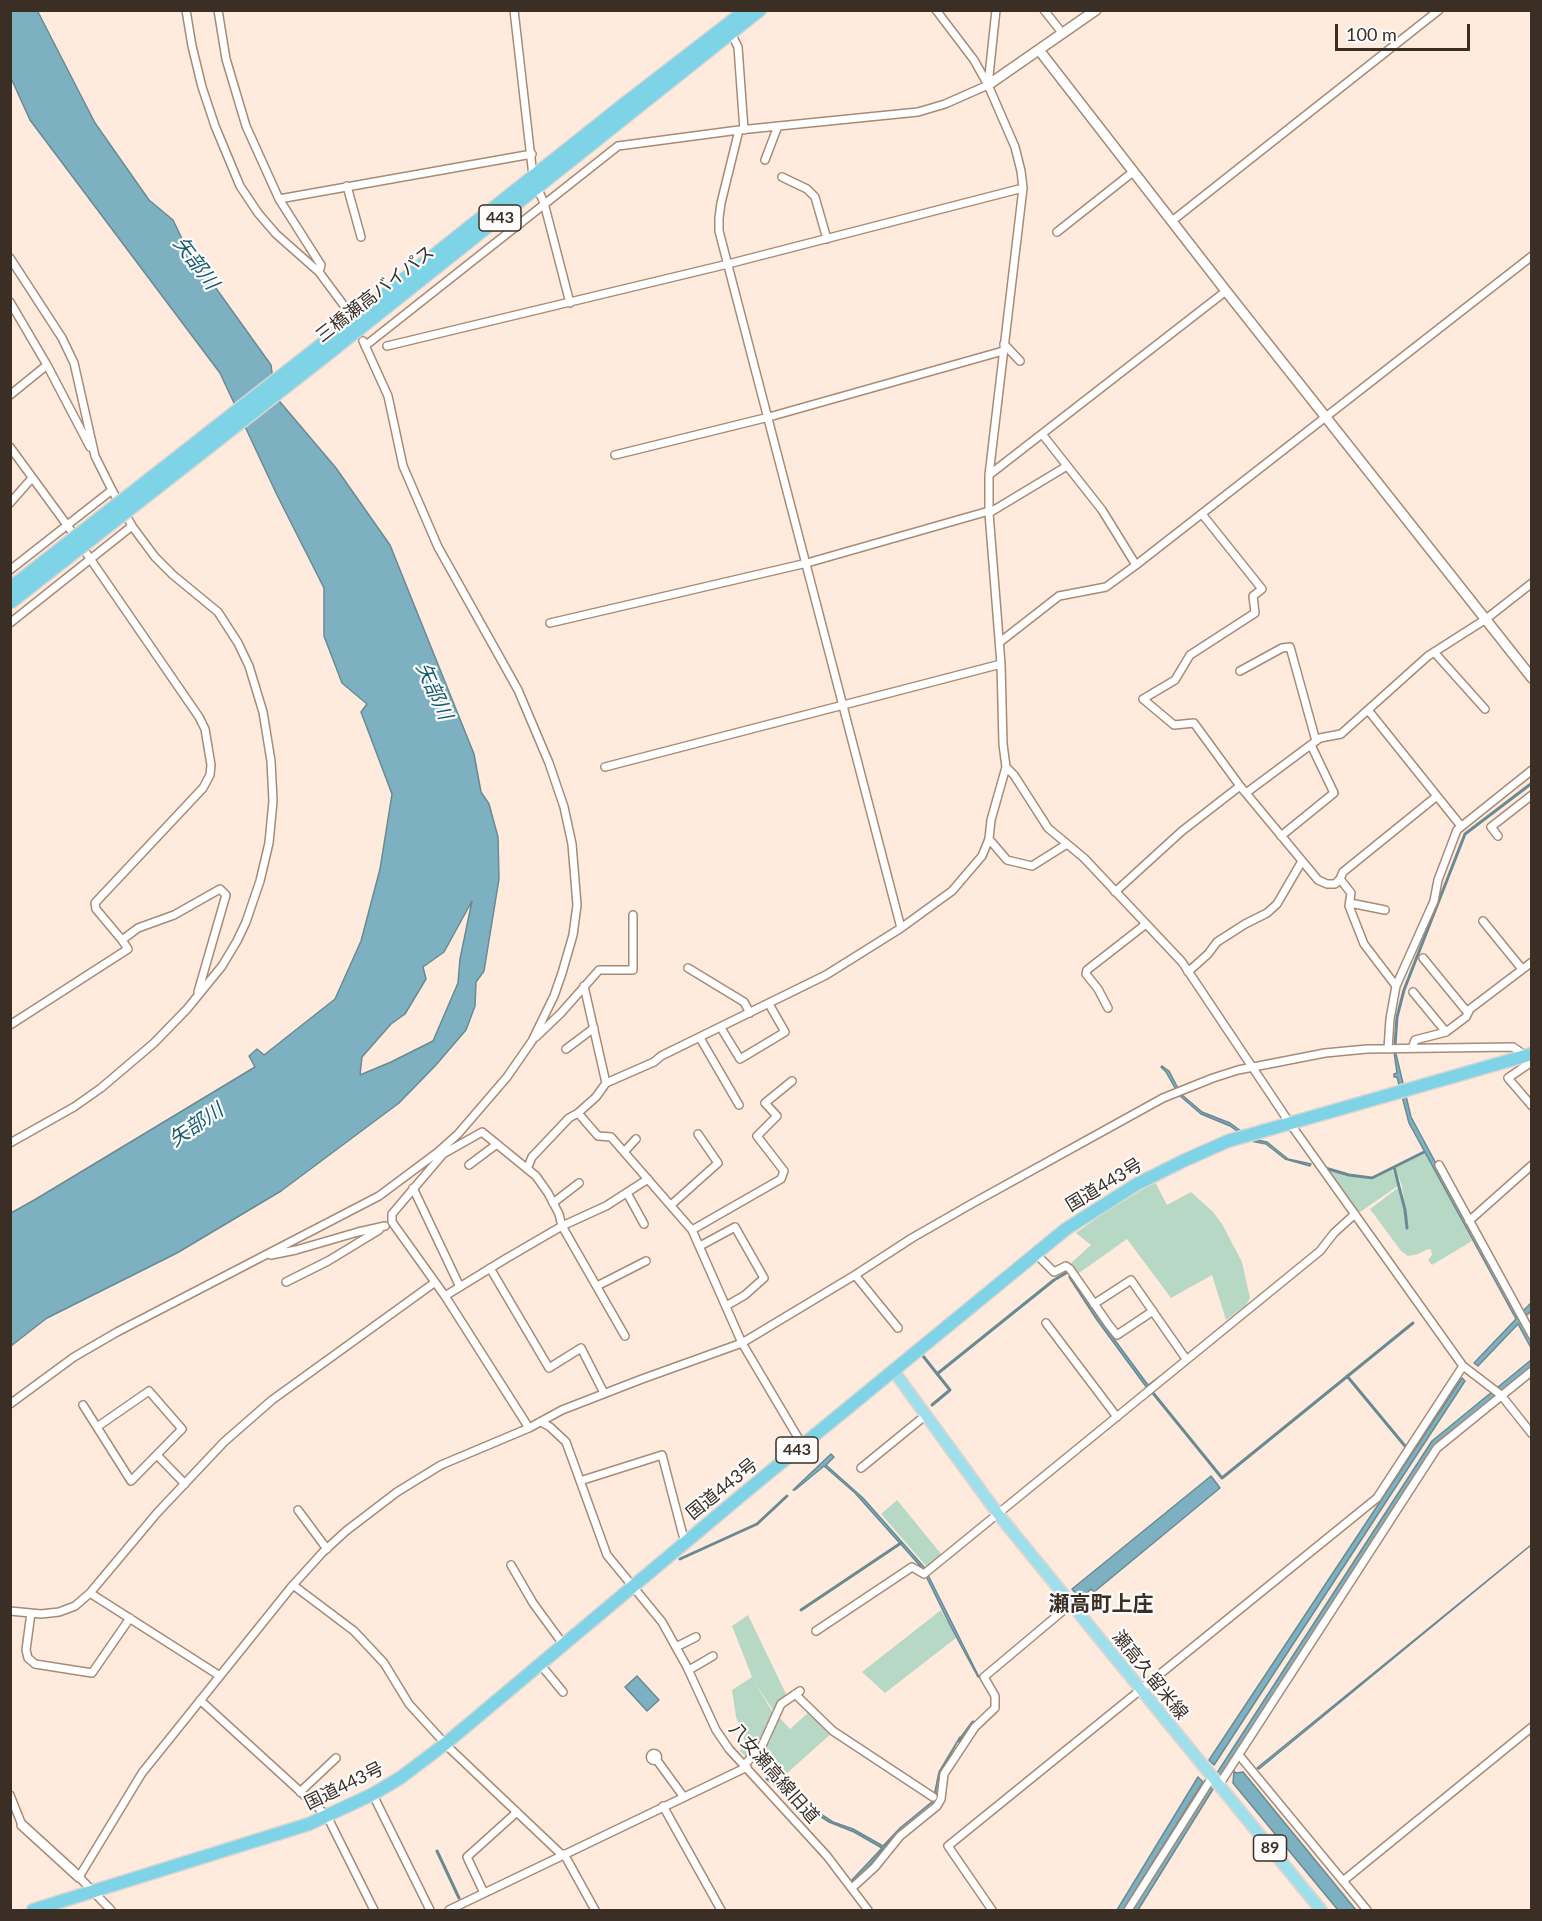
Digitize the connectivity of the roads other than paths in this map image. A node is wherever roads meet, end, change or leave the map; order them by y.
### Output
1 (186, 10) edge
2 (218, 10) edge
3 (514, 10) edge
4 (746, 10) edge
5 (760, 10) edge
6 (936, 10) edge
7 (996, 10) edge
8 (1044, 10) edge
9 (1096, 10) edge
10 (1439, 10) edge
11 (734, 23) edge
12 (1063, 34) junction
13 (1039, 50) junction
14 (988, 85) junction
15 (778, 126) junction
16 (742, 130) junction
17 (532, 154) junction
18 (765, 160) dead end
19 (1133, 172) junction
20 (782, 177) dead end
21 (535, 182) junction
22 (347, 186) junction
23 (1023, 188) junction
24 (279, 199) junction
25 (544, 203) junction
26 (1172, 221) junction
27 (1058, 232) dead end
28 (361, 237) dead end
29 (827, 238) junction
30 (1532, 256) edge
31 (10, 258) edge
32 (728, 264) junction
33 (319, 272) junction
34 (1226, 291) junction
35 (10, 302) edge
36 (570, 303) junction
37 (345, 307) tunnel mouth
38 (330, 345) junction
39 (387, 346) dead end
40 (1004, 347) junction
41 (1020, 361) dead end
42 (47, 365) junction
43 (10, 395) edge
44 (769, 417) junction
45 (1327, 417) junction
46 (1042, 434) junction
47 (10, 447) edge
48 (615, 455) dead end
49 (95, 456) junction
50 (1067, 466) junction
51 (989, 475) junction
52 (32, 478) junction
53 (112, 489) junction
54 (10, 503) edge
55 (989, 512) junction
56 (1202, 514) junction
57 (67, 525) junction
58 (132, 525) junction
59 (90, 560) junction
60 (807, 563) junction
61 (1136, 565) junction
62 (10, 570) edge
63 (1532, 583) edge
64 (10, 588) edge
65 (10, 603) edge
66 (1486, 619) junction
67 (10, 623) edge
68 (550, 623) dead end
69 (1000, 642) junction
70 (1434, 652) junction
71 (1001, 664) junction
72 (1240, 671) dead end
73 (1532, 678) edge
74 (843, 706) junction
75 (1485, 709) dead end
76 (1368, 710) junction
77 (1314, 743) junction
78 (605, 767) dead end
79 (1006, 767) junction
80 (1532, 770) edge
81 (1240, 786) junction
82 (1246, 793) junction
83 (1532, 795) edge
84 (1437, 796) junction
85 (1461, 826) junction
86 (1281, 836) junction
87 (1498, 836) dead end
88 (989, 839) junction
89 (1067, 844) junction
90 (1302, 861) junction
91 (1340, 879) junction
92 (1115, 892) junction
93 (1350, 903) junction
94 (1385, 910) dead end
95 (633, 915) dead end
96 (1483, 921) dead end
97 (1146, 924) junction
98 (901, 928) junction
99 (122, 940) junction
100 (1423, 958) dead end
101 (1532, 962) edge
102 (688, 968) dead end
103 (1522, 969) junction
104 (1188, 972) junction
105 (584, 986) junction
106 (1396, 986) junction
107 (1413, 992) dead end
108 (197, 995) junction
109 (768, 1004) junction
110 (1107, 1008) dead end
111 (750, 1013) junction
112 (1468, 1013) junction
113 (10, 1025) edge
114 (594, 1028) junction
115 (721, 1028) junction
116 (1446, 1032) junction
117 (700, 1038) junction
118 (532, 1041) junction
119 (1412, 1048) junction
120 (567, 1049) dead end
121 (1388, 1049) junction
122 (1529, 1055) edge
123 (1253, 1068) junction
124 (792, 1081) dead end
125 (606, 1083) junction
126 (739, 1105) dead end
127 (1532, 1106) edge
128 (578, 1113) junction
129 (1289, 1122) junction
130 (698, 1134) dead end
131 (636, 1139) dead end
132 (10, 1143) edge
133 (497, 1144) junction
134 (441, 1152) junction
135 (624, 1152) junction
136 (469, 1165) dead end
137 (1439, 1165) dead end
138 (1532, 1165) edge
139 (527, 1169) junction
140 (648, 1179) junction
141 (579, 1183) dead end
142 (413, 1188) junction
143 (627, 1193) junction
144 (553, 1203) junction
145 (670, 1205) junction
146 (1355, 1214) junction
147 (1470, 1221) junction
148 (388, 1224) junction
149 (644, 1224) dead end
150 (562, 1226) junction
151 (692, 1230) junction
152 (700, 1246) junction
153 (263, 1257) junction
154 (1039, 1257) dead end
155 (646, 1261) dead end
156 (490, 1268) junction
157 (855, 1275) junction
158 (286, 1282) dead end
159 (434, 1283) junction
160 (597, 1286) junction
161 (460, 1287) junction
162 (445, 1296) junction
163 (1094, 1304) junction
164 (726, 1306) junction
165 (1153, 1311) junction
166 (1046, 1323) dead end
167 (898, 1328) dead end
168 (1532, 1335) edge
169 (625, 1336) dead end
170 (742, 1343) junction
171 (1186, 1359) junction
172 (1462, 1366) junction
173 (893, 1370) junction
174 (1532, 1371) edge
175 (604, 1393) junction
176 (1501, 1395) junction
177 (10, 1404) edge
178 (83, 1405) dead end
179 (926, 1415) junction
180 (1117, 1416) junction
181 (542, 1422) junction
182 (97, 1427) junction
183 (529, 1428) junction
184 (1532, 1434) edge
185 (803, 1446) junction
186 (157, 1455) junction
187 (861, 1468) dead end
188 (580, 1481) junction
189 (184, 1484) junction
190 (298, 1509) dead end
191 (998, 1514) junction
192 (685, 1543) junction
193 (327, 1549) junction
194 (511, 1565) dead end
195 (293, 1585) junction
196 (632, 1587) junction
197 (90, 1593) junction
198 (1071, 1604) junction
199 (10, 1611) edge
200 (31, 1613) junction
201 (130, 1618) junction
202 (816, 1631) dead end
203 (696, 1636) dead end
204 (563, 1644) junction
205 (676, 1647) junction
206 (713, 1656) dead end
207 (540, 1664) junction
208 (689, 1670) junction
209 (220, 1676) junction
210 (1141, 1690) junction
211 (563, 1692) dead end
212 (200, 1700) junction
213 (1532, 1727) edge
214 (443, 1741) junction
215 (1239, 1755) junction
216 (336, 1758) dead end
217 (656, 1759) dead end
218 (746, 1766) junction
219 (1213, 1782) junction
220 (300, 1792) junction
221 (10, 1795) edge
222 (683, 1796) junction
223 (933, 1797) dead end
224 (375, 1799) dead end
225 (663, 1806) junction
226 (10, 1811) edge
227 (517, 1812) junction
228 (327, 1816) junction
229 (22, 1825) junction
230 (563, 1854) junction
231 (79, 1877) junction
232 (1343, 1881) junction
233 (852, 1888) junction
234 (90, 1891) junction
235 (484, 1893) junction
236 (33, 1911) edge
237 (111, 1911) edge
238 (374, 1911) edge
239 (430, 1911) edge
240 (449, 1911) edge
241 (595, 1911) edge
242 (721, 1911) edge
243 (868, 1911) edge
244 (992, 1911) edge
245 (1128, 1911) edge
246 (1321, 1911) edge
247 (1367, 1911) edge

1 - 33 street
2 - 24 street
3 - 17 street
4 - 11 highway, 三橋瀬高バイパス / 443
5 - 11 highway, 三橋瀬高バイパス / 443
6 - 14 street
7 - 14 street
8 - 12 street
9 - 12 street
10 - 26 street
11 - 16 street
11 - 21 highway, 三橋瀬高バイパス / 443
12 - 13 street
13 - 14 street
13 - 19 street
14 - 15 street
14 - 23 street
15 - 16 street
15 - 18 street
16 - 25 street
16 - 32 street
17 - 21 street
17 - 22 street
19 - 26 street
19 - 27 street
20 - 29 street
21 - 25 street
21 - 38 highway, 三橋瀬高バイパス / 443
22 - 24 street
22 - 28 street
23 - 29 street
23 - 40 street
24 - 33 street
25 - 36 street
25 - 118 street
26 - 34 street
29 - 32 street
30 - 45 street
31 - 49 street
32 - 36 street
32 - 44 street
33 - 37 street
34 - 45 street
34 - 46 street
35 - 42 street
36 - 39 street
38 - 64 highway, 三橋瀬高バイパス / 443, bridge
38 - 65 highway, 三橋瀬高バイパス / 443, bridge
40 - 41 street
40 - 44 street
40 - 51 street
42 - 43 street
42 - 49 street
44 - 48 street
44 - 60 street
45 - 56 street
45 - 66 street
46 - 50 street
46 - 51 street
47 - 52 street
49 - 53 street
50 - 55 street
50 - 61 street
51 - 55 street
52 - 54 street
52 - 57 street
53 - 57 street
53 - 58 street
55 - 60 street
55 - 69 street
56 - 61 street
56 - 81 street
57 - 59 street
57 - 62 street
58 - 59 street
58 - 108 street
59 - 67 street
59 - 99 street
60 - 68 street
60 - 74 street
61 - 69 street
63 - 66 street
66 - 70 street
66 - 73 street
69 - 71 street
70 - 75 street
70 - 76 street
71 - 74 street
71 - 79 street
72 - 77 street
74 - 78 street
74 - 98 street
76 - 77 street
76 - 84 street
77 - 82 street
77 - 86 street
79 - 88 street
79 - 89 street
80 - 85 street
81 - 82 street
81 - 92 street
82 - 86 street
83 - 87 street
84 - 85 street
84 - 91 street
85 - 106 street
86 - 90 street
88 - 89 street
88 - 98 street
89 - 92 street
90 - 91 street
90 - 104 street
91 - 93 street
92 - 97 street
93 - 94 street
93 - 106 street
95 - 105 street
96 - 103 street
97 - 104 street
97 - 110 street
98 - 109 street
99 - 108 street
99 - 113 street
100 - 112 street
101 - 103 street
102 - 111 street
103 - 112 street
104 - 123 street
105 - 114 street
105 - 118 street
106 - 121 street
107 - 116 street
108 - 132 street
109 - 111 street
109 - 115 street
111 - 115 street
112 - 116 street
114 - 120 street
114 - 125 street
115 - 117 street
116 - 119 street
117 - 125 street
117 - 126 street
118 - 134 street
119 - 121 street
119 - 122 street
121 - 123 street
122 - 127 street
122 - 129 highway, 国道443号 / 443
123 - 129 street
123 - 157 street
124 - 151 street
125 - 128 street
128 - 135 street
128 - 139 street
129 - 146 street
129 - 173 highway, 国道443号 / 443
130 - 145 street
131 - 135 street
133 - 134 street
133 - 136 street
133 - 139 street
134 - 142 street
134 - 153 street
135 - 140 street
137 - 147 street
138 - 147 street
139 - 144 street
140 - 143 street
140 - 145 street
141 - 144 street
142 - 148 street
142 - 161 street
143 - 149 street
143 - 150 street
144 - 150 street
145 - 151 street
146 - 171 street
146 - 172 street
147 - 168 street
148 - 153 street
148 - 158 street
148 - 159 street
150 - 156 street
150 - 160 street
151 - 152 street
152 - 164 street
152 - 164 street
153 - 177 street
154 - 163 street
155 - 160 street
156 - 161 street
156 - 175 street
157 - 167 street
157 - 170 street
159 - 162 street
159 - 189 street
160 - 169 street
161 - 162 street
162 - 183 street
163 - 165 street
163 - 165 street
164 - 170 street
165 - 171 street
166 - 180 street
170 - 175 street
170 - 185 street
171 - 180 street
172 - 176 street
172 - 210 street
173 - 179 main road, 瀬高久留米線 / 89
173 - 185 highway, 国道443号 / 443
174 - 176 street
175 - 181 street
176 - 184 street
176 - 215 street
178 - 182 street
179 - 187 street
179 - 191 main road, 瀬高久留米線 / 89
180 - 191 street
181 - 183 street
181 - 188 street, 八女瀬高線旧道
182 - 186 street
182 - 186 street
183 - 193 street
185 - 192 highway, 国道443号 / 443
186 - 189 street
188 - 192 street
188 - 196 street, 八女瀬高線旧道
189 - 197 street
190 - 193 street
191 - 198 main road, 瀬高久留米線 / 89
191 - 202 street
192 - 196 highway, 国道443号 / 443
193 - 195 street
194 - 204 street
195 - 209 street
195 - 214 street
196 - 204 highway, 国道443号 / 443
196 - 205 street, 八女瀬高線旧道
197 - 200 street
197 - 201 street
198 - 210 main road, 瀬高久留米線 / 89
198 - 233 street
199 - 200 street
200 - 201 street
201 - 209 street
203 - 205 street
204 - 207 highway, 国道443号 / 443
205 - 208 street, 八女瀬高線旧道
206 - 208 street
207 - 211 street
207 - 214 highway, 国道443号 / 443
208 - 218 street, 八女瀬高線旧道
209 - 212 street
210 - 219 main road, 瀬高久留米線 / 89
210 - 244 street
212 - 220 street
212 - 231 street
213 - 232 street
214 - 227 street
214 - 228 highway, 国道443号 / 443
215 - 219 street
215 - 232 street
216 - 220 street
217 - 222 street
218 - 222 street
218 - 223 street
218 - 233 street, 八女瀬高線旧道
219 - 245 street
219 - 246 main road, 瀬高久留米線 / 89
220 - 228 street
221 - 229 street
222 - 225 street
224 - 239 street
225 - 230 street
225 - 242 street
226 - 229 street
227 - 230 street
227 - 235 street
228 - 234 highway, 国道443号 / 443
228 - 238 street
229 - 231 street
230 - 235 street
230 - 241 street
231 - 234 street
232 - 247 street
233 - 243 street, 八女瀬高線旧道
234 - 236 highway, 国道443号 / 443
234 - 237 street
235 - 240 street

